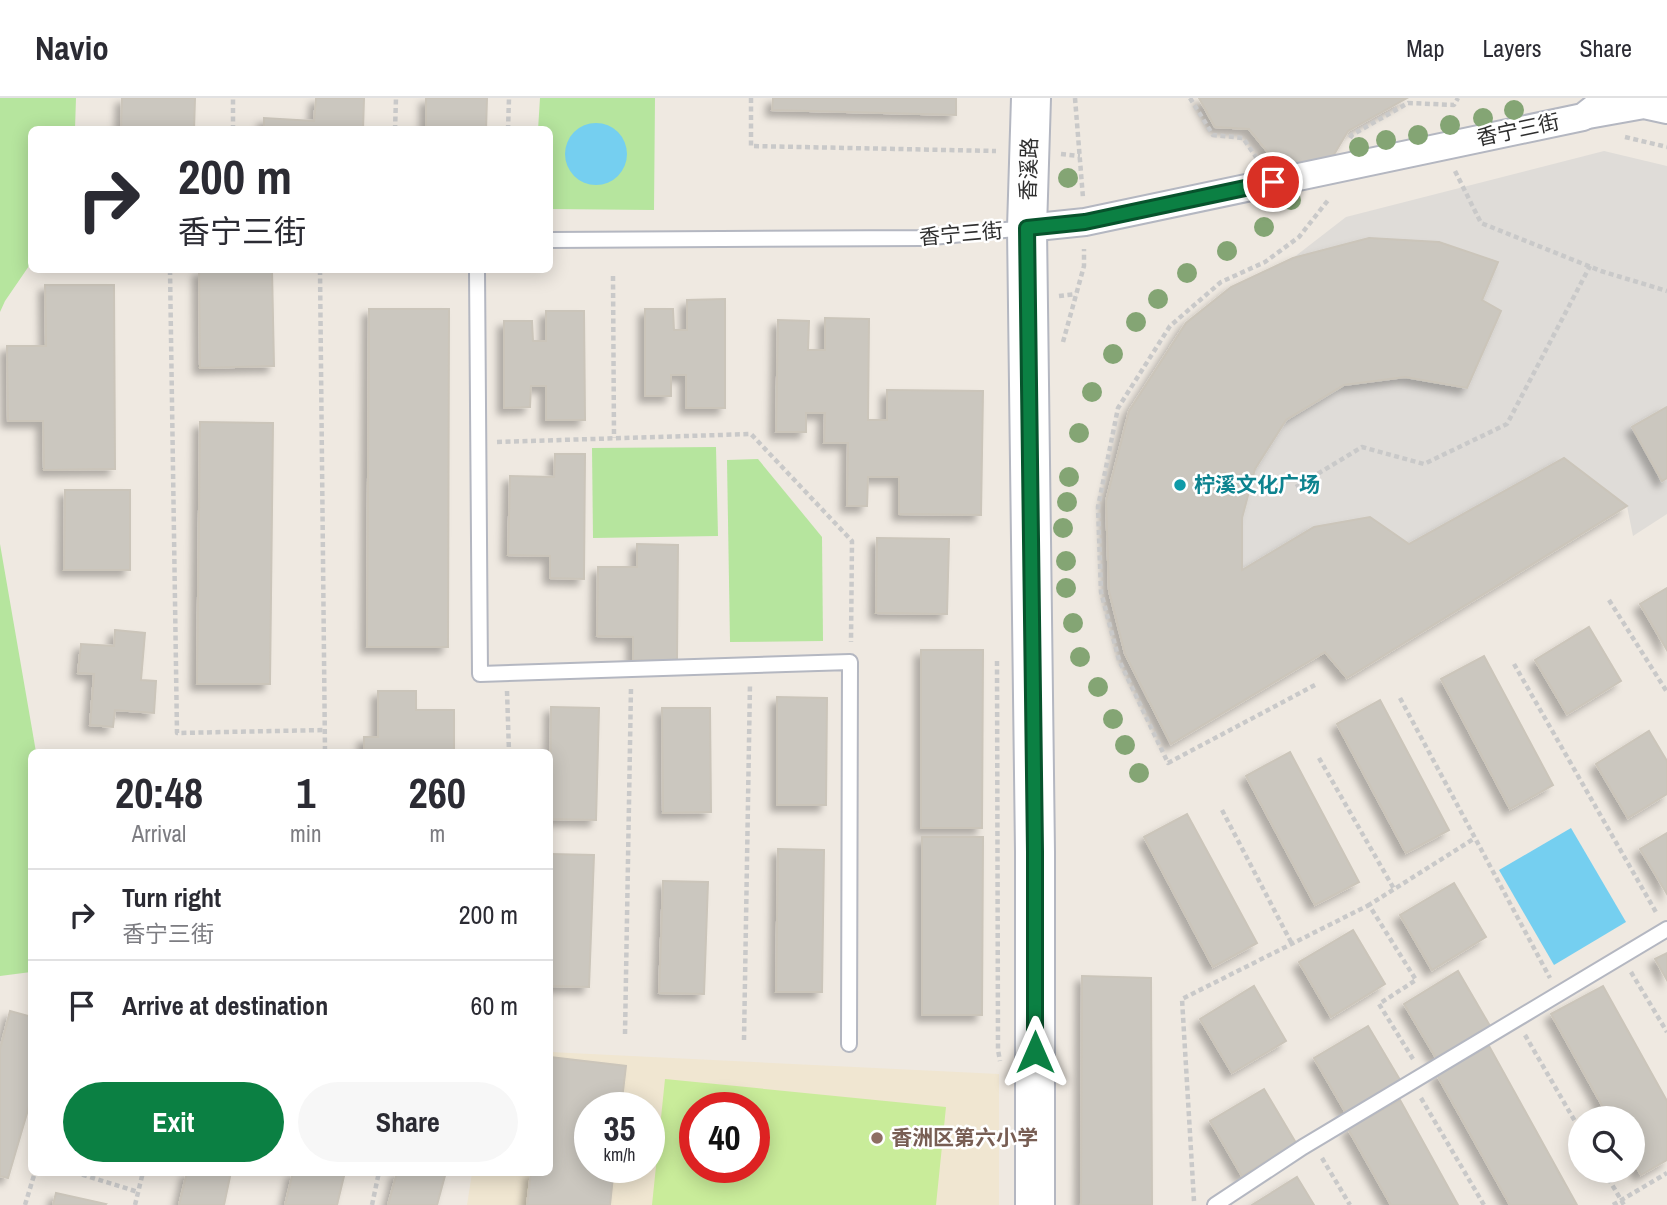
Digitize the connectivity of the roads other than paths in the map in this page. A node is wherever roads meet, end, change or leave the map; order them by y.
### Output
1 (1031, 98) edge
2 (1608, 98) edge
3 (1667, 110) edge
4 (1583, 117) junction
5 (1027, 228) junction
6 (553, 240) edge
7 (477, 273) edge
8 (1666, 929) edge
9 (849, 1044) dead end
10 (1035, 1205) edge
11 (1214, 1205) edge

1 - 5 street, 香溪路
2 - 4 street, 香宁三街
3 - 4 street
4 - 5 street, 香宁三街
5 - 6 lane, 香宁三街
5 - 10 street, 香溪路
7 - 9 lane
8 - 11 lane

